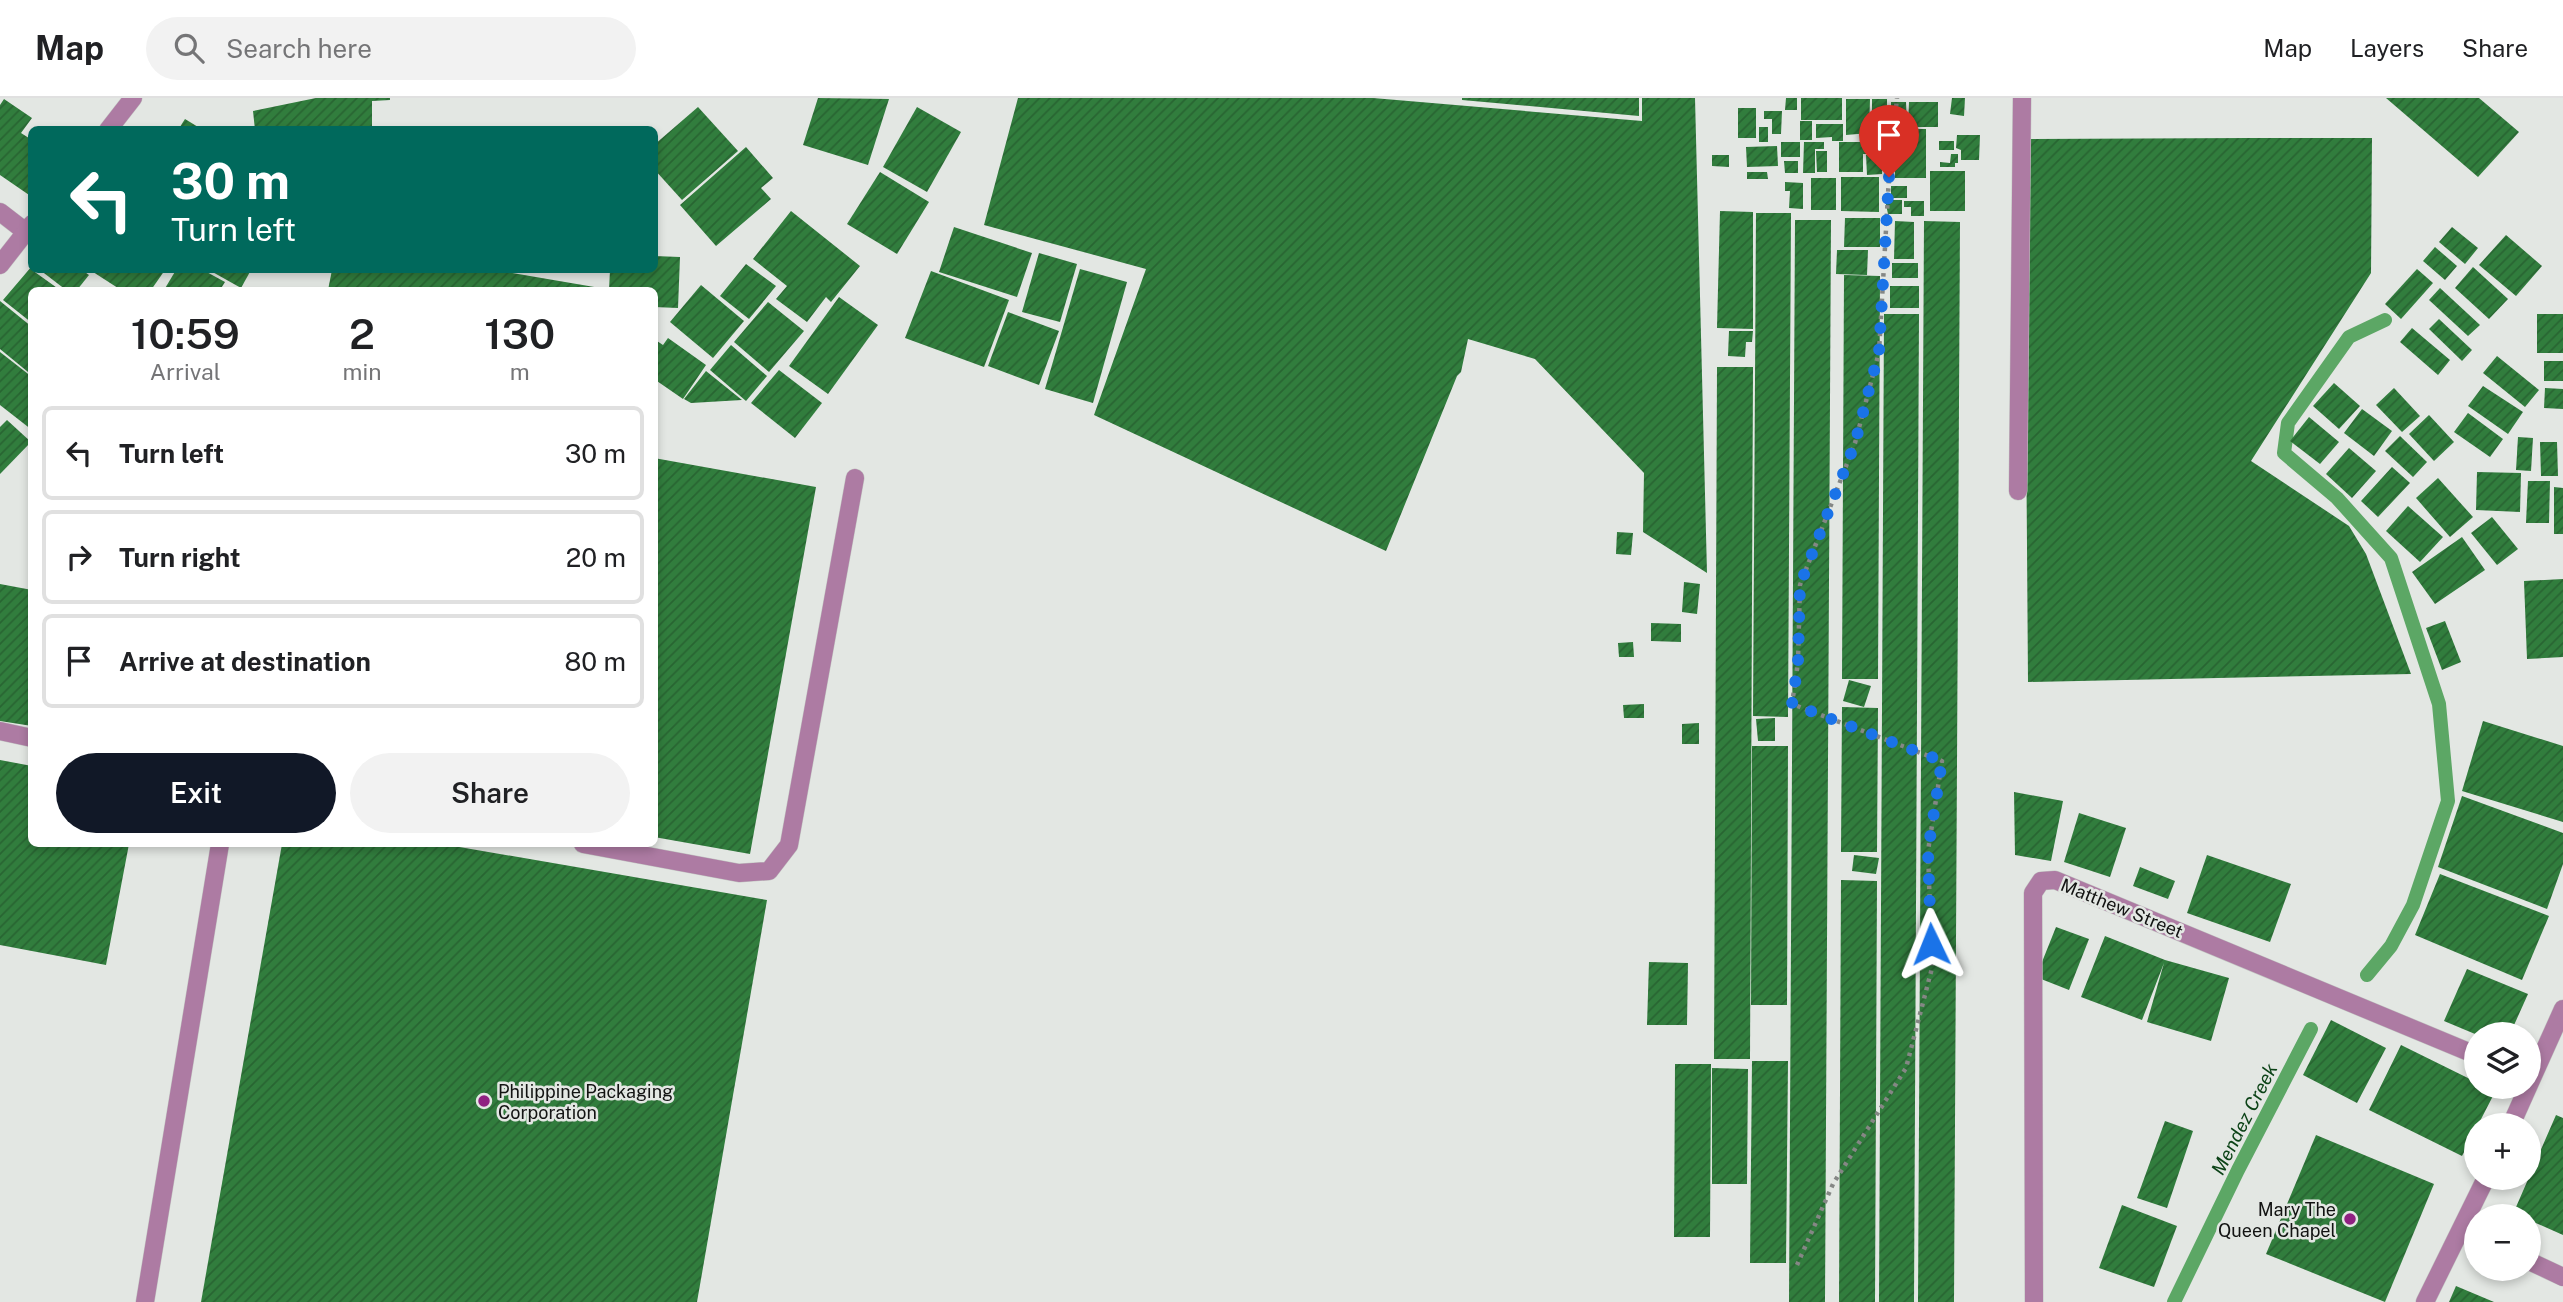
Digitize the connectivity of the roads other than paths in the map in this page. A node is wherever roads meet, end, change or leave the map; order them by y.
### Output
1 (133, 98) edge
2 (2022, 98) edge
3 (111, 126) edge
4 (0, 212) edge
5 (28, 227) edge
6 (28, 229) edge
7 (0, 265) edge
8 (855, 478) dead end
9 (2018, 491) dead end
10 (0, 731) edge
11 (28, 737) edge
12 (220, 847) edge
13 (599, 847) edge
14 (2563, 1009) edge
15 (2464, 1050) edge
16 (2541, 1056) edge
17 (2464, 1241) edge
18 (2541, 1267) edge
19 (2563, 1277) edge
20 (145, 1302) edge
21 (2034, 1302) edge
22 (2426, 1302) edge

1 - 3 street
2 - 9 street
4 - 5 street
6 - 7 street
8 - 13 street
10 - 11 street
12 - 20 street
14 - 16 street
15 - 21 street, Matthew Street
17 - 22 street
18 - 19 street

